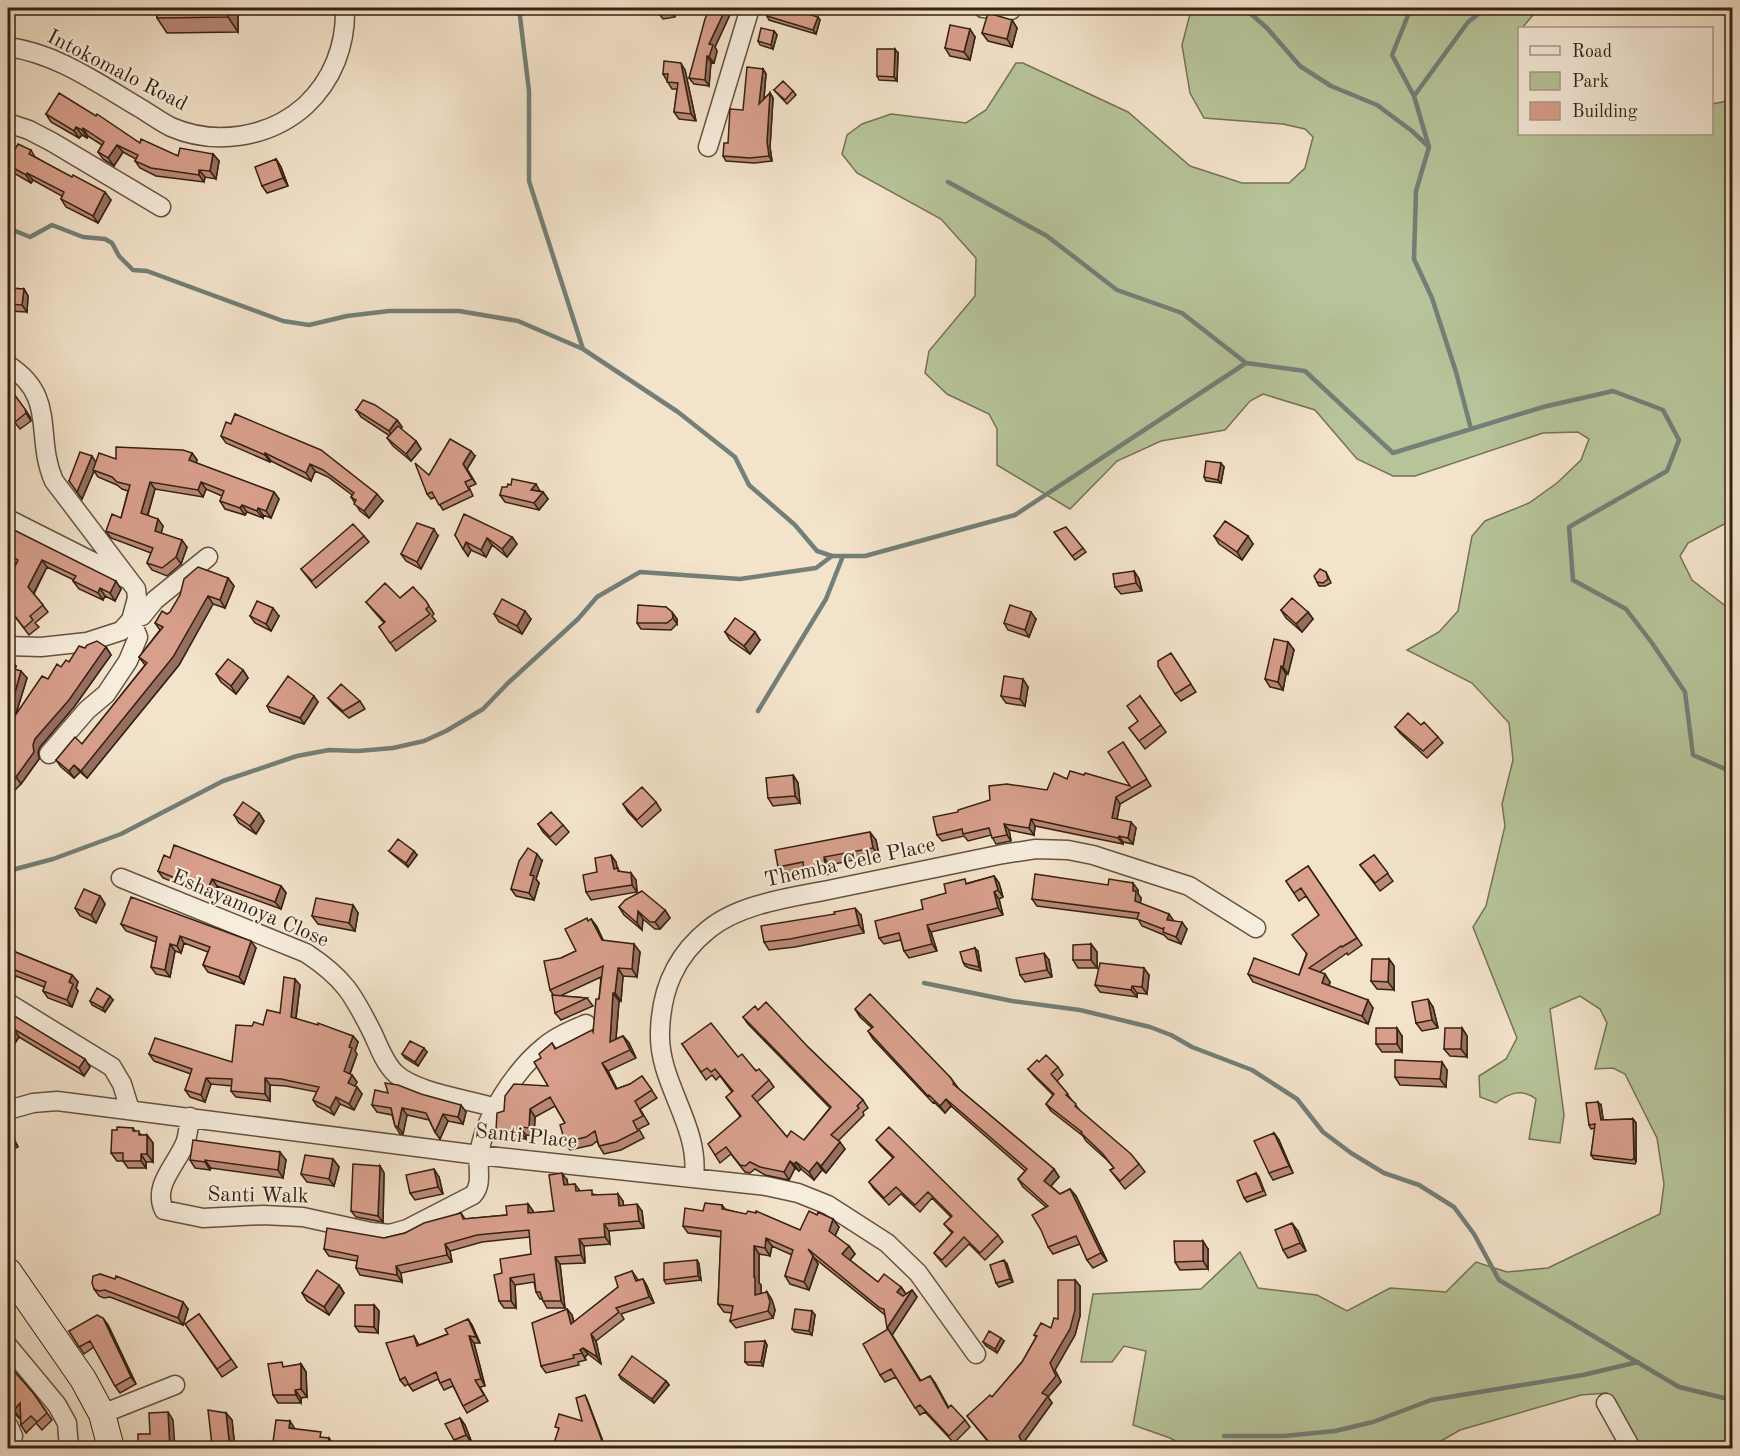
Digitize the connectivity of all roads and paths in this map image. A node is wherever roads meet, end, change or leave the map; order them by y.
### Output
1 (345, 8) edge
2 (750, 8) edge
3 (983, 8) edge
4 (1011, 10) dead end
5 (8, 47) edge
6 (8, 123) edge
7 (708, 147) dead end
8 (161, 207) dead end
9 (8, 365) edge
10 (8, 519) edge
11 (208, 557) dead end
12 (128, 580) junction
13 (131, 620) junction
14 (8, 646) edge
15 (49, 754) dead end
16 (120, 878) dead end
17 (1256, 928) dead end
18 (8, 1003) edge
19 (586, 1024) dead end
20 (496, 1107) junction
21 (8, 1110) edge
22 (130, 1110) junction
23 (190, 1117) junction
24 (479, 1155) junction
25 (693, 1177) junction
26 (8, 1271) edge
27 (8, 1346) edge
28 (976, 1354) dead end
29 (175, 1385) dead end
30 (1606, 1403) dead end
31 (102, 1414) junction
32 (8, 1425) edge
33 (8, 1449) edge
34 (69, 1449) edge
35 (111, 1449) edge
36 (1631, 1449) edge

1 - 5 street, Intokomalo Road
2 - 7 street
3 - 4 street
6 - 8 street
9 - 12 street
10 - 12 street
11 - 13 street
12 - 13 street
13 - 14 street
13 - 15 street
16 - 20 street, Eshayamoya Close
17 - 25 street, Themba Cele Place
18 - 22 street
19 - 20 street
20 - 24 street
21 - 22 street, Santi Place
22 - 23 street, Santi Place
23 - 24 street, Santi Place
23 - 24 street, Santi Walk
24 - 25 street, Santi Place
25 - 28 street, Santi Place
26 - 31 street
27 - 34 street
29 - 31 street
30 - 36 street
31 - 35 street
32 - 33 street

